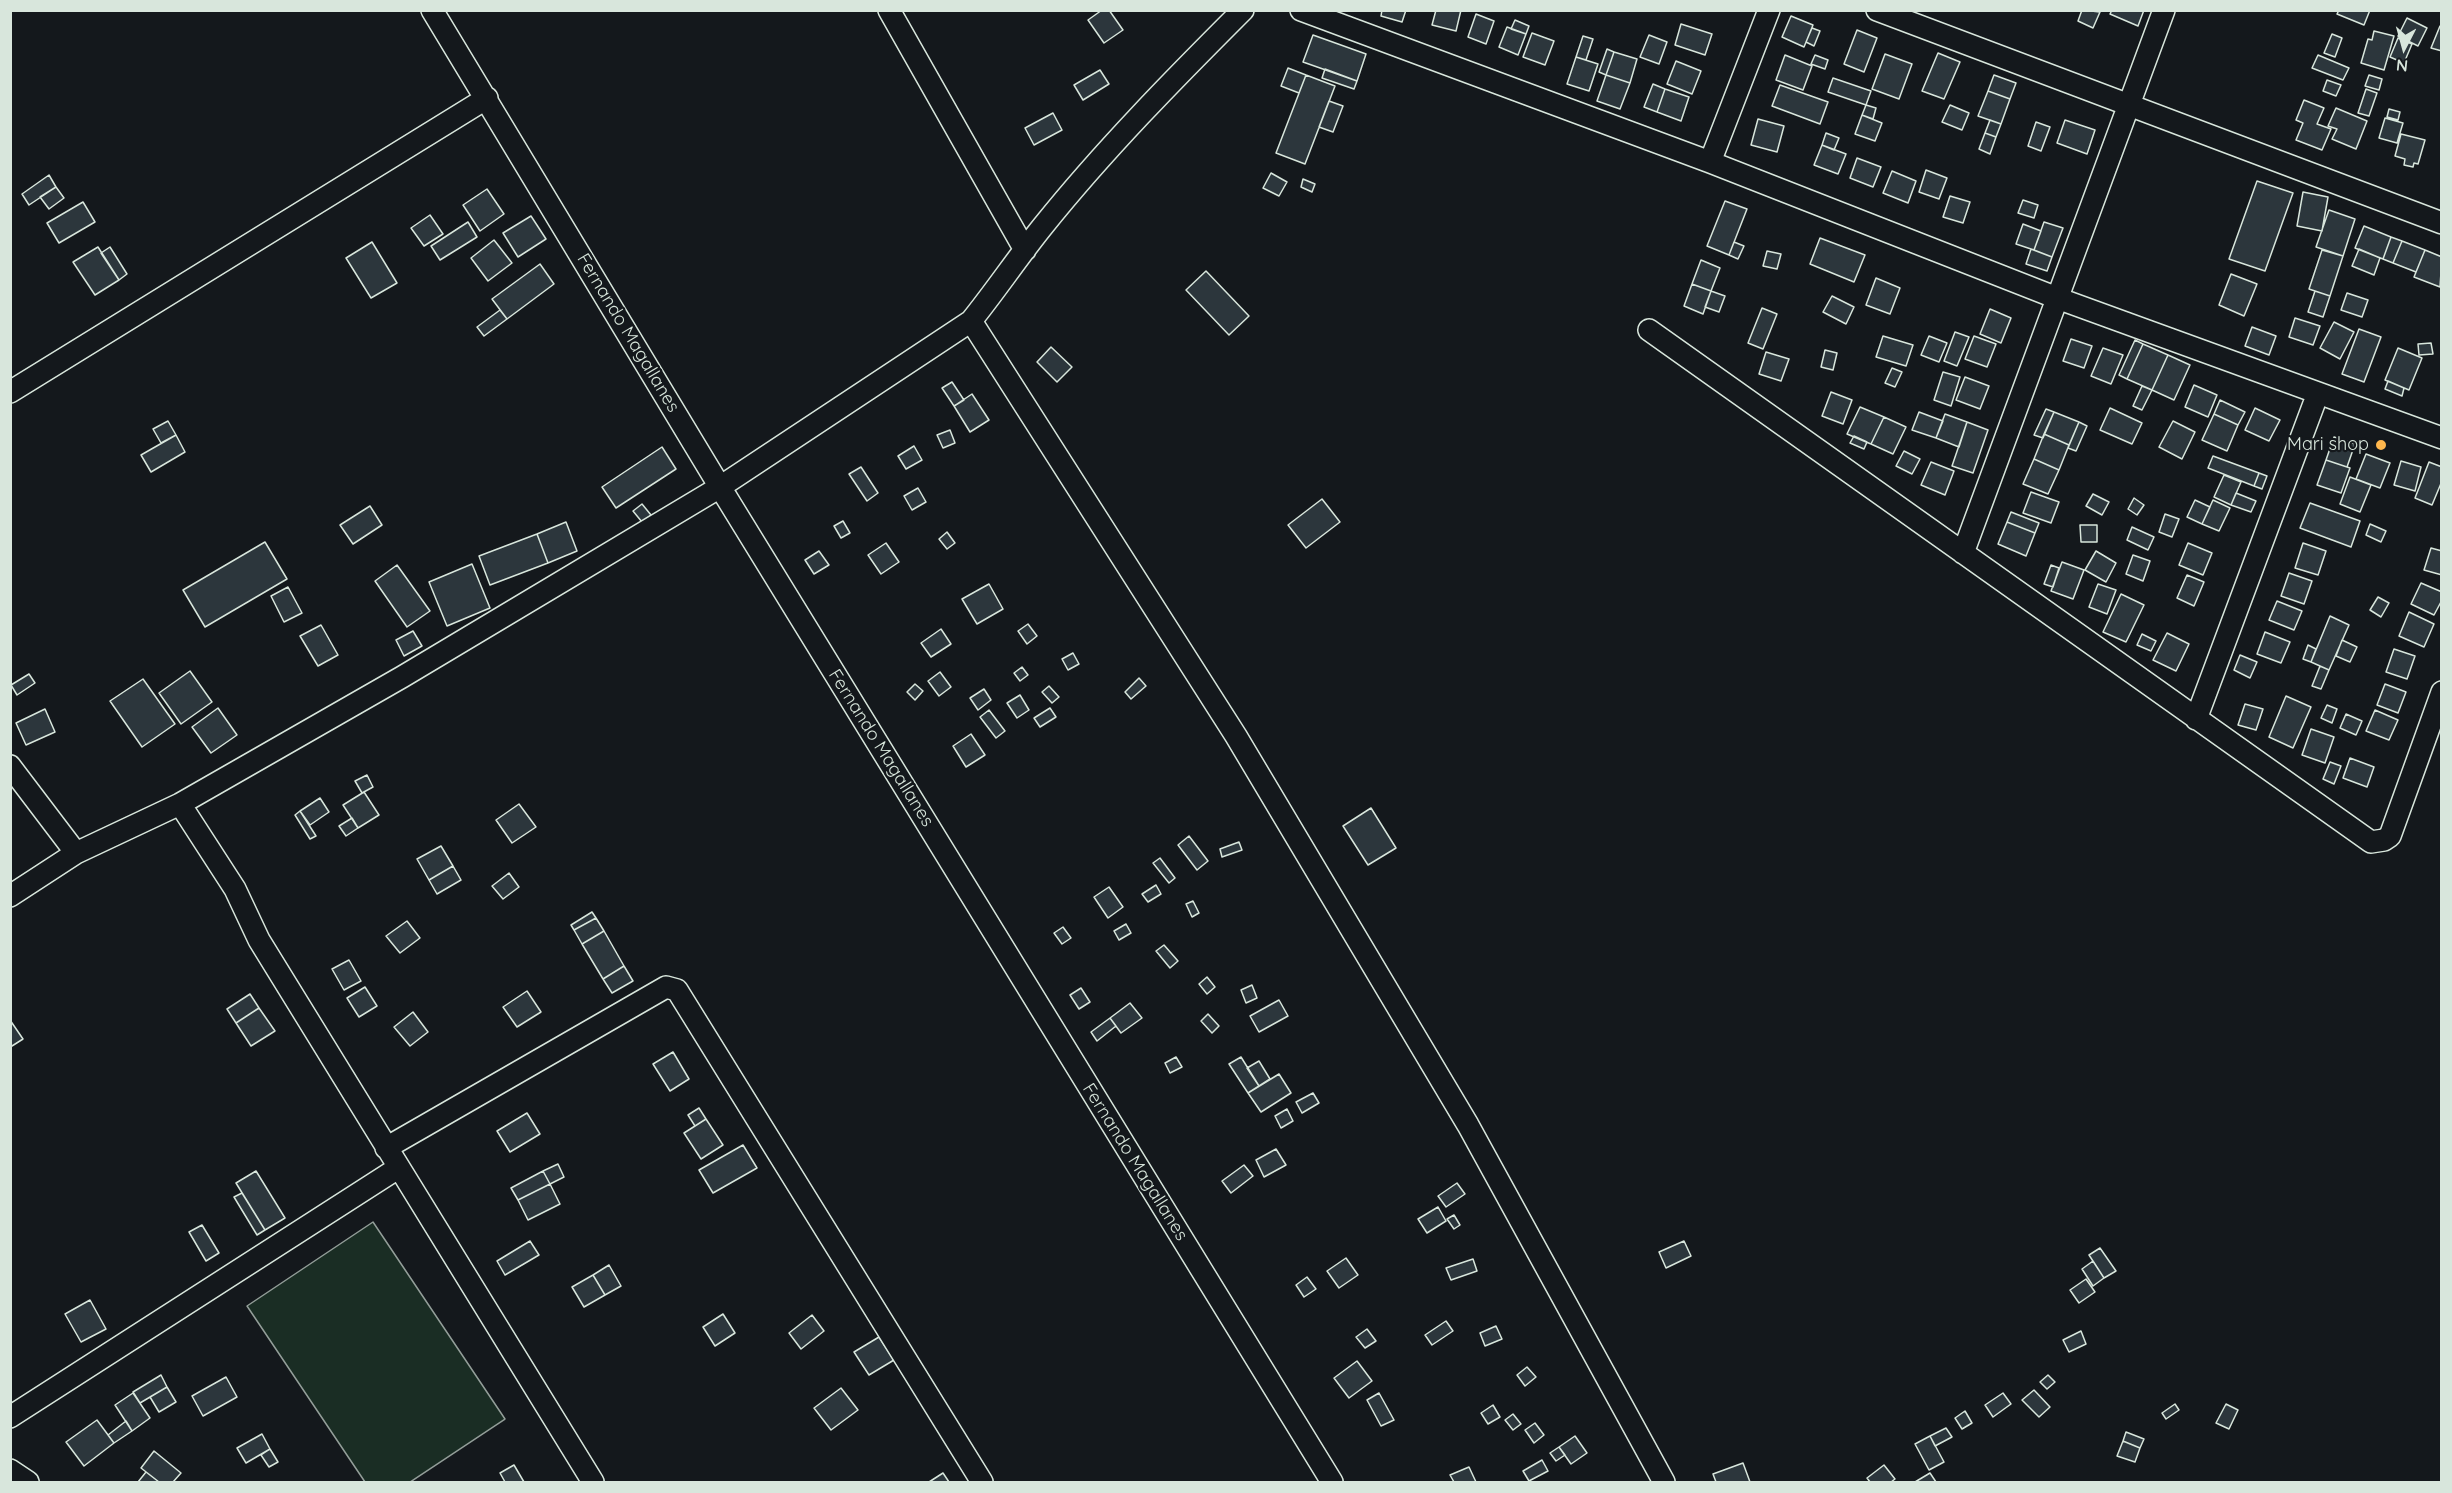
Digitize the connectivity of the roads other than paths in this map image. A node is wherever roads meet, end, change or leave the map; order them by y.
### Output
1 (432, 10) edge
2 (889, 10) edge
3 (1243, 10) edge
4 (1301, 10) edge
5 (1769, 10) edge
6 (1877, 10) edge
7 (2164, 10) edge
8 (487, 98) junction
9 (2130, 106) junction
10 (1710, 162) junction
11 (2442, 223) edge
12 (1025, 250) junction
13 (2057, 298) junction
14 (971, 321) junction
15 (1648, 330) dead end
16 (10, 392) edge
17 (2318, 393) junction
18 (2442, 438) edge
19 (720, 487) junction
20 (1963, 553) junction
21 (2442, 692) edge
22 (2196, 719) junction
23 (10, 766) edge
24 (180, 804) junction
25 (76, 853) junction
26 (10, 896) edge
27 (386, 1148) junction
28 (398, 1168) junction
29 (10, 1418) edge
30 (10, 1470) edge
31 (28, 1482) edge
32 (593, 1482) edge
33 (982, 1482) edge
34 (1332, 1482) edge
35 (1664, 1482) edge

1 - 8 street, Fernando Magallanes
2 - 12 street
3 - 12 street
4 - 10 street
5 - 10 street
6 - 9 street
7 - 9 street
8 - 16 street
8 - 19 street, Fernando Magallanes
9 - 11 street
9 - 13 street
10 - 13 street
12 - 14 street
13 - 17 street
13 - 20 street
14 - 19 street
14 - 35 street
15 - 20 street
17 - 18 street
17 - 22 street
19 - 24 street
19 - 34 street, Fernando Magallanes
20 - 22 street
21 - 22 street
23 - 25 street
24 - 25 street
24 - 27 street
25 - 26 street
27 - 28 street
27 - 33 street
28 - 29 street
28 - 32 street
30 - 31 street

